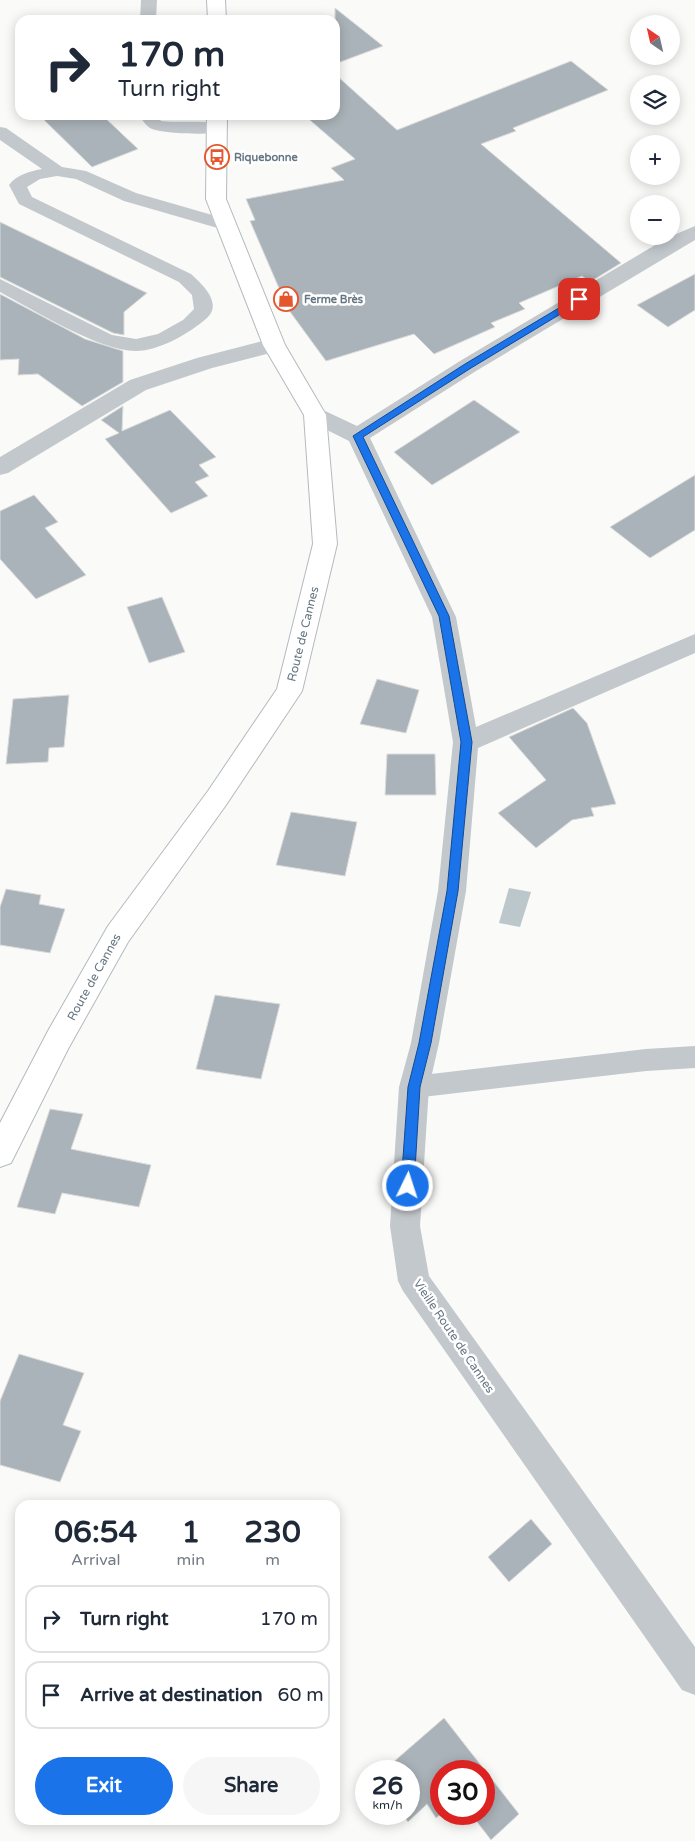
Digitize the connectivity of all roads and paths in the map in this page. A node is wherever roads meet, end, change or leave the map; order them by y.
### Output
1 (149, 0) edge
2 (216, 0) edge
3 (148, 15) edge
4 (217, 15) edge
5 (152, 120) edge
6 (217, 122) edge
7 (0, 132) edge
8 (57, 171) junction
9 (227, 225) junction
10 (695, 232) edge
11 (0, 285) edge
12 (279, 353) junction
13 (314, 415) junction
14 (358, 436) junction
15 (0, 467) edge
16 (695, 642) edge
17 (466, 742) junction
18 (695, 1057) edge
19 (414, 1087) junction
20 (0, 1153) edge
21 (695, 1678) edge

1 - 3 lane
2 - 4 main road
5 - 6 lane
6 - 9 main road, Route de Cannes
7 - 8 lane
8 - 9 lane
8 - 11 lane
9 - 12 main road, Route de Cannes
10 - 14 street
12 - 13 main road, Route de Cannes
12 - 15 street
13 - 14 street
13 - 20 main road, Route de Cannes
14 - 17 street, Vieille Route de Cannes
16 - 17 street
17 - 19 street, Vieille Route de Cannes
18 - 19 lane
19 - 21 street, Vieille Route de Cannes

